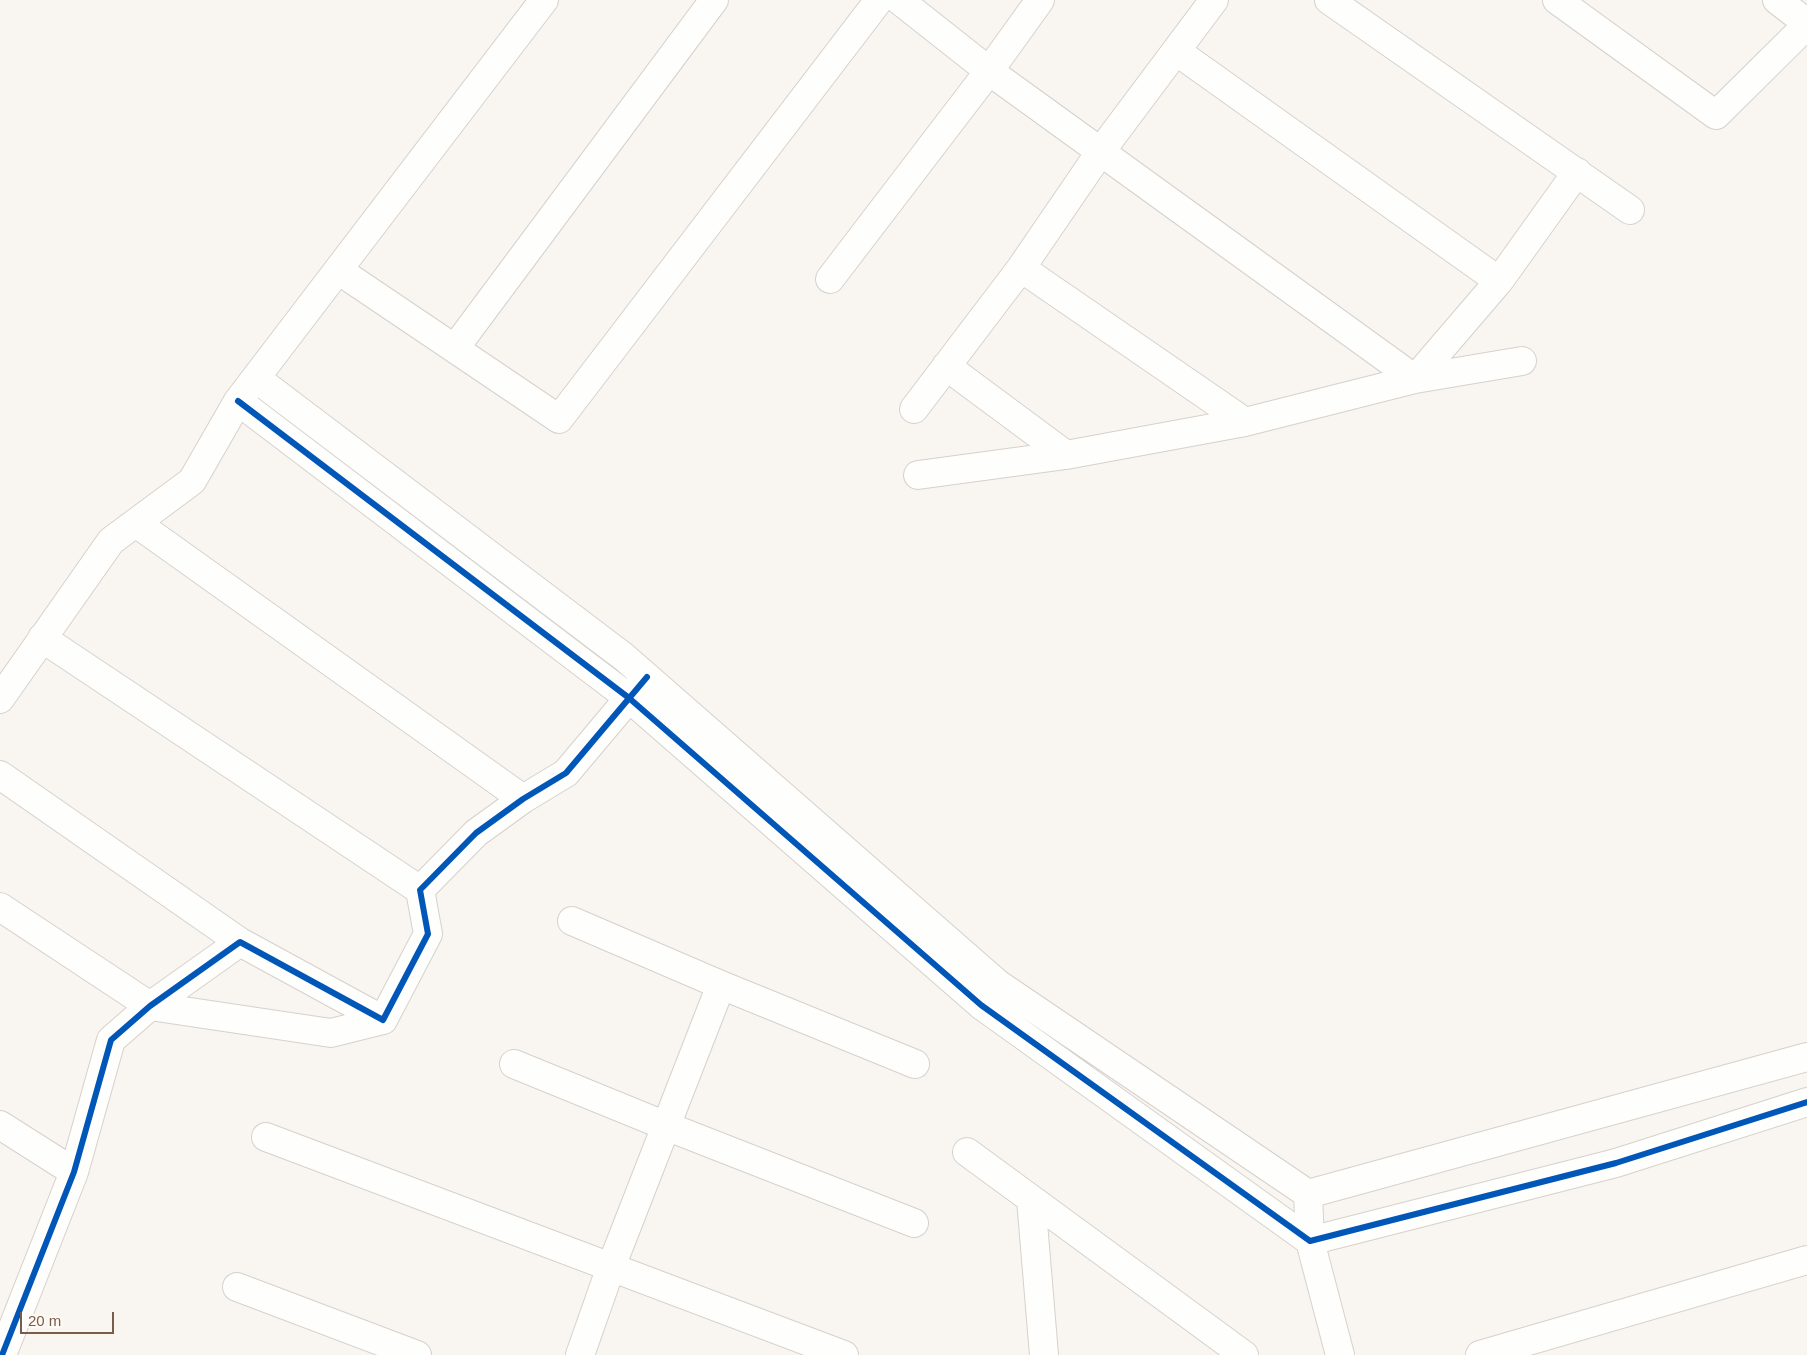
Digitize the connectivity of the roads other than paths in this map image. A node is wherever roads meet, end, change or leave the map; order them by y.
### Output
1 (544, 0) edge
2 (714, 0) edge
3 (879, 0) edge
4 (899, 0) edge
5 (1040, 0) edge
6 (1214, 0) edge
7 (1329, 0) edge
8 (1557, 0) edge
9 (1777, 0) edge
10 (1807, 24) edge
11 (1176, 52) junction
12 (989, 71) junction
13 (1101, 152) junction
14 (1577, 172) junction
15 (1630, 210) dead end
16 (1021, 268) junction
17 (338, 270) junction
18 (830, 279) dead end
19 (1499, 281) junction
20 (455, 348) junction
21 (1522, 361) dead end
22 (946, 366) junction
23 (257, 379) junction
24 (1415, 379) junction
25 (238, 401) junction
26 (914, 409) dead end
27 (1245, 422) junction
28 (1066, 455) junction
29 (918, 475) dead end
30 (136, 523) junction
31 (42, 638) junction
32 (647, 677) junction
33 (629, 698) junction
34 (0, 699) edge
35 (0, 775) edge
36 (523, 799) junction
37 (420, 890) junction
38 (0, 907) edge
39 (572, 921) dead end
40 (240, 942) junction
41 (721, 986) junction
42 (150, 1006) junction
43 (383, 1020) junction
44 (1807, 1057) edge
45 (514, 1064) dead end
46 (915, 1064) dead end
47 (1807, 1102) edge
48 (0, 1125) edge
49 (666, 1126) junction
50 (266, 1136) dead end
51 (967, 1152) dead end
52 (74, 1172) junction
53 (1308, 1194) junction
54 (1031, 1199) junction
55 (914, 1223) dead end
56 (1310, 1241) junction
57 (1807, 1260) edge
58 (611, 1267) junction
59 (236, 1287) dead end
60 (5, 1336) edge
61 (417, 1355) edge
62 (580, 1355) edge
63 (844, 1355) edge
64 (1044, 1355) edge
65 (1244, 1355) edge
66 (1340, 1355) edge
67 (1480, 1355) edge

1 - 17 street
2 - 20 street
3 - 20 street
4 - 12 street
5 - 12 street
6 - 11 street
7 - 14 street
8 - 10 street
9 - 10 street
11 - 13 street
11 - 19 street
12 - 13 street
12 - 18 street
13 - 16 street
13 - 24 street
14 - 15 street
14 - 19 street
16 - 22 street
16 - 27 street
17 - 20 street
17 - 23 street
19 - 24 street
21 - 24 street
22 - 26 street
22 - 28 street
23 - 25 street
23 - 32 street
24 - 27 street
25 - 30 street
25 - 33 street
27 - 28 street
28 - 29 street
30 - 31 street
30 - 36 street
31 - 34 street
31 - 37 street
32 - 33 street
32 - 53 street
33 - 36 street
33 - 56 street
35 - 40 street
36 - 37 street
37 - 43 street
38 - 42 street
39 - 41 street
40 - 42 street
40 - 43 street
41 - 46 street
41 - 49 street
42 - 43 street
42 - 52 street
44 - 53 street
45 - 49 street
47 - 56 street
48 - 52 street
49 - 55 street
49 - 58 street
50 - 58 street
51 - 54 street
52 - 60 street
53 - 56 street
54 - 64 street
54 - 65 street
56 - 66 street
57 - 67 street
58 - 62 street
58 - 63 street
59 - 61 street

